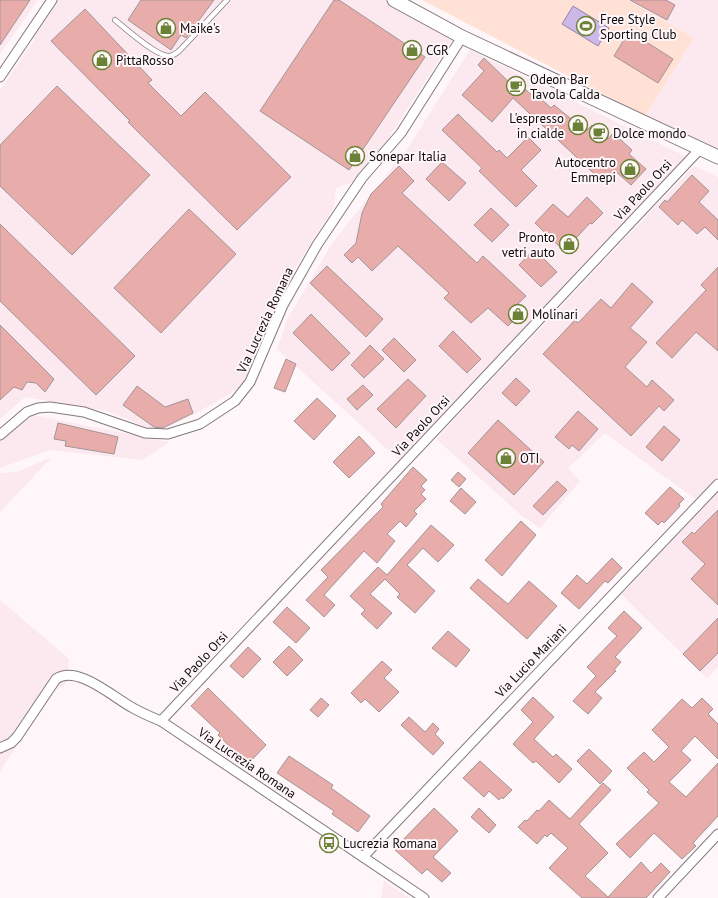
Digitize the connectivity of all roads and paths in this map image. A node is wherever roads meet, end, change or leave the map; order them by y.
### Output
1 (52, 0) edge
2 (227, 0) edge
3 (394, 0) edge
4 (114, 20) dead end
5 (462, 37) junction
6 (0, 77) edge
7 (700, 149) junction
8 (718, 157) edge
9 (0, 435) edge
10 (718, 484) edge
11 (161, 721) junction
12 (0, 748) edge
13 (718, 834) edge
14 (363, 857) junction
15 (424, 898) edge
16 (658, 898) edge

1 - 6 street
2 - 4 lane
3 - 5 street
5 - 7 street
5 - 9 street, Via Lucrezia Romana
7 - 8 street
7 - 11 street, Via Paolo Orsi
10 - 14 street, Via Lucio Mariani
11 - 12 street, Via Lucrezia Romana
11 - 14 street, Via Lucrezia Romana
13 - 16 street
14 - 15 street, Via Lucrezia Romana

